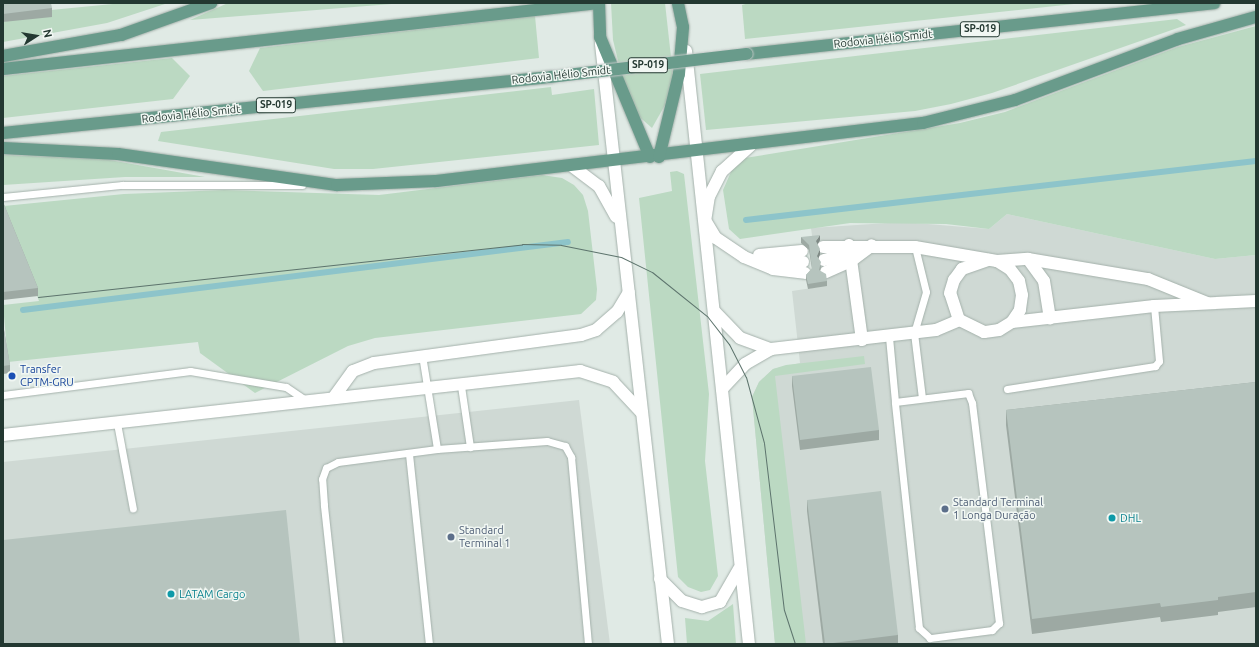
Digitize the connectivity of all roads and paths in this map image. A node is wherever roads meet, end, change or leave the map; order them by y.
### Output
1 (211, 3) edge
2 (598, 3) edge
3 (678, 3) edge
4 (1214, 3) edge
5 (1256, 17) edge
6 (683, 27) junction
7 (600, 37) junction
8 (3, 56) edge
9 (3, 69) edge
10 (3, 133) edge
11 (750, 146) junction
12 (3, 148) edge
13 (698, 152) junction
14 (655, 157) junction
15 (613, 161) junction
16 (572, 166) junction
17 (325, 184) junction
18 (3, 197) edge
19 (705, 220) junction
20 (622, 233) junction
21 (823, 247) dead end
22 (915, 247) junction
23 (850, 253) junction
24 (744, 257) junction
25 (1028, 259) junction
26 (993, 260) junction
27 (825, 266) dead end
28 (629, 292) junction
29 (1256, 301) edge
30 (1214, 305) junction
31 (1154, 306) junction
32 (714, 311) junction
33 (1050, 319) junction
34 (959, 320) junction
35 (1012, 322) junction
36 (914, 333) junction
37 (889, 337) junction
38 (862, 340) junction
39 (771, 349) junction
40 (422, 355) junction
41 (461, 386) junction
42 (722, 389) junction
43 (1007, 389) dead end
44 (428, 390) junction
45 (3, 395) edge
46 (334, 397) junction
47 (922, 398) junction
48 (307, 401) junction
49 (895, 402) junction
50 (642, 413) junction
51 (117, 423) junction
52 (3, 435) edge
53 (470, 447) junction
54 (437, 449) junction
55 (408, 454) junction
56 (133, 509) dead end
57 (740, 568) junction
58 (660, 579) junction
59 (339, 644) edge
60 (429, 644) edge
61 (588, 644) edge
62 (668, 644) edge
63 (749, 644) edge

1 - 8 main road
2 - 7 main road
2 - 9 main road
3 - 6 main road
4 - 10 main road, Rodovia Hélio Smidt / SP-019, bridge
5 - 11 main road
6 - 13 street
6 - 14 main road
7 - 14 main road
7 - 15 street
11 - 13 main road
11 - 19 street
12 - 17 main road
13 - 14 main road
13 - 19 street
14 - 15 main road
15 - 16 main road
15 - 20 street
16 - 17 main road
16 - 20 street
17 - 18 lane
19 - 24 street
19 - 32 street
20 - 28 street
21 - 23 street
22 - 23 street
22 - 26 street
22 - 36 lane
23 - 27 street
23 - 38 street
24 - 24 street
25 - 26 street
25 - 30 street
25 - 33 street
26 - 34 street
26 - 35 street
28 - 40 street
28 - 50 street
29 - 30 street
30 - 31 street
31 - 33 street
31 - 43 lane
32 - 39 street
32 - 42 street
33 - 35 street
34 - 35 street
34 - 36 street
36 - 37 street
36 - 47 lane
37 - 38 street
37 - 49 lane
38 - 39 street
39 - 42 street
40 - 44 lane
40 - 46 street
41 - 44 street
41 - 50 street
41 - 53 lane
42 - 57 street
44 - 46 street
44 - 54 lane
45 - 48 lane
46 - 48 street
47 - 49 lane
47 - 49 lane
48 - 51 street
50 - 58 street
51 - 52 street
51 - 56 lane
53 - 54 lane
53 - 61 lane
54 - 55 lane
55 - 59 lane
55 - 60 lane
57 - 58 street
57 - 63 street
58 - 62 street

